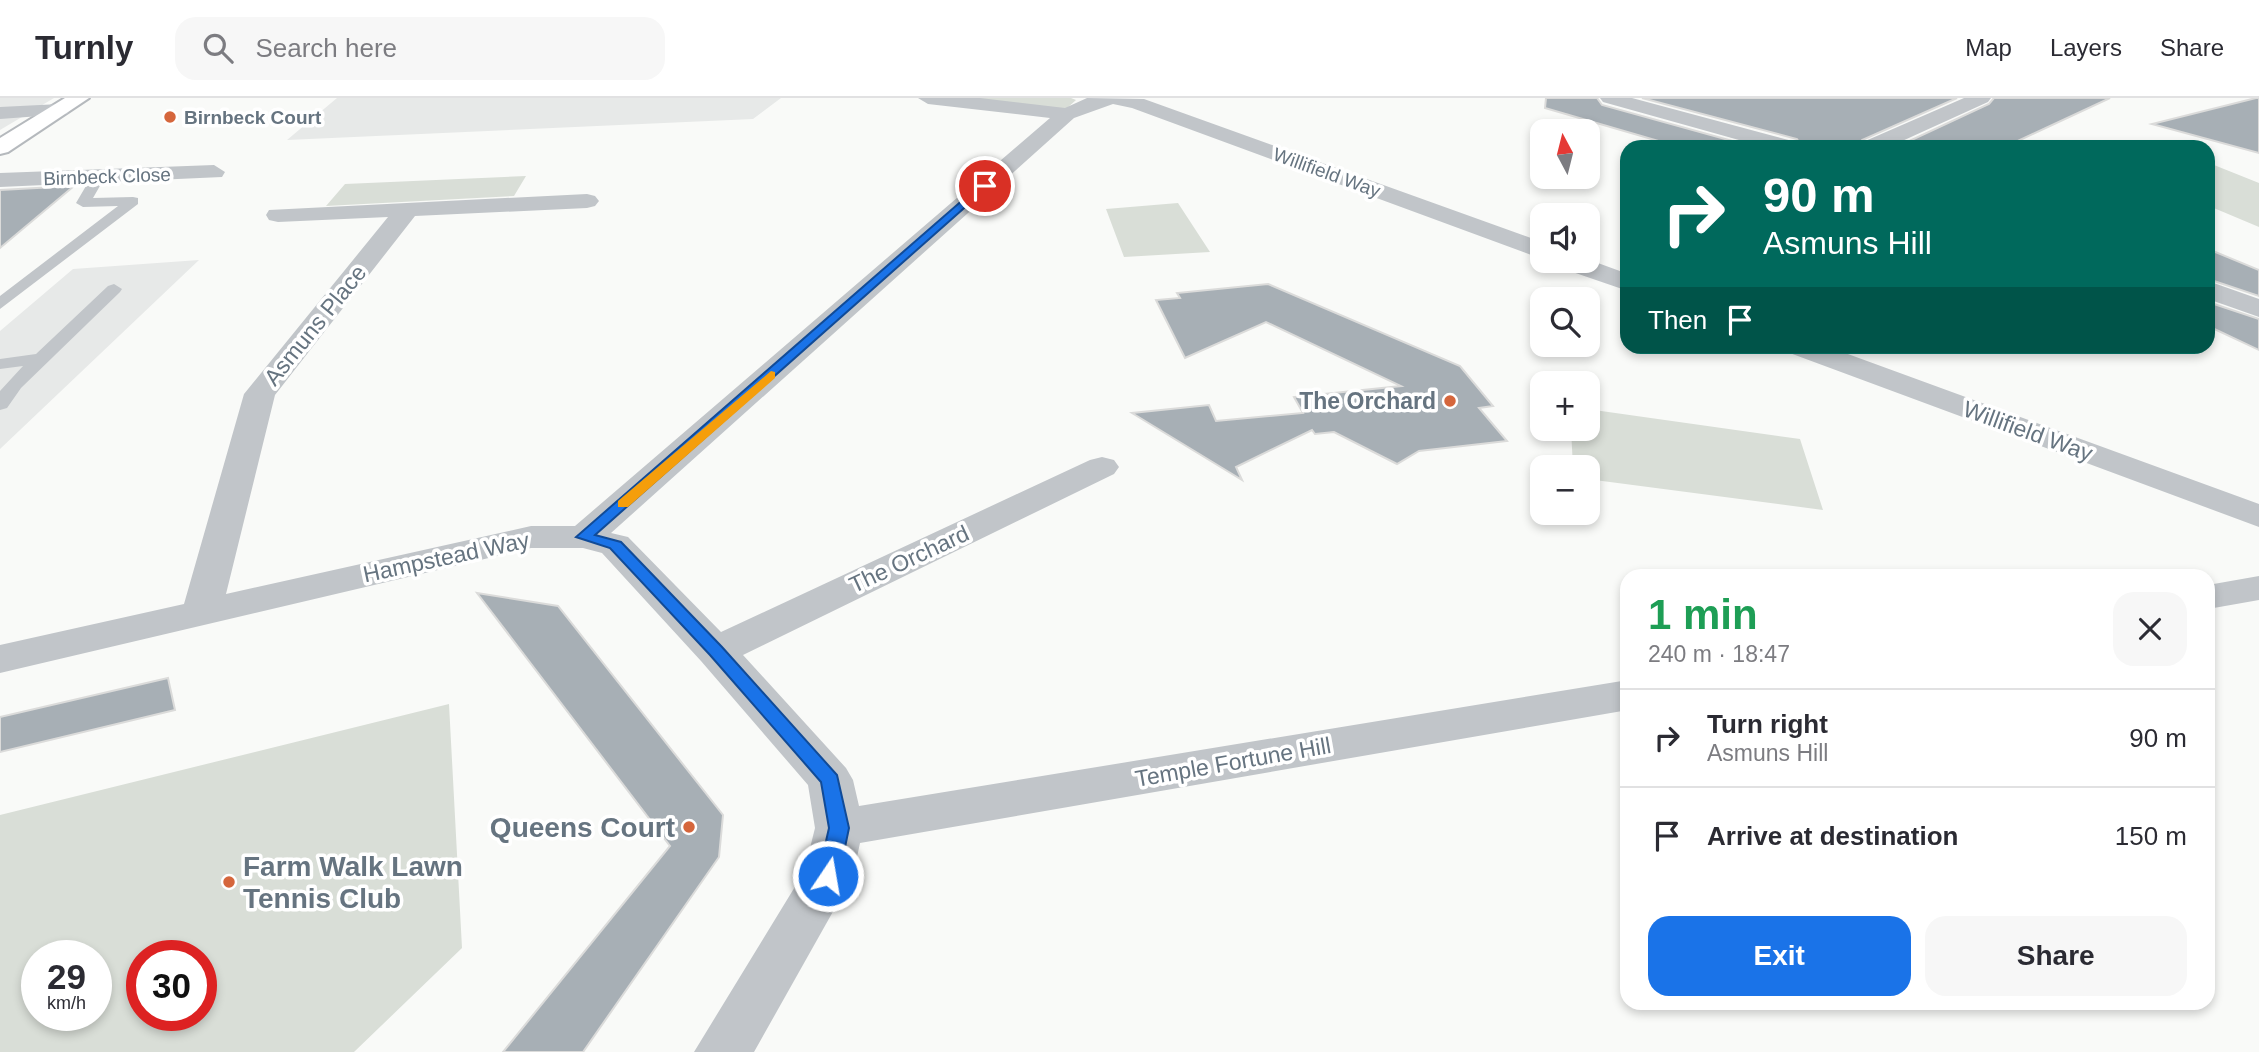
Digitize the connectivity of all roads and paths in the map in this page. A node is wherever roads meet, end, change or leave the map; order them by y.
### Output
1 (79, 98) edge
2 (928, 98) edge
3 (1114, 98) edge
4 (1610, 98) edge
5 (1981, 98) edge
6 (60, 110) junction
7 (0, 113) edge
8 (1067, 114) junction
9 (1763, 140) edge
10 (1887, 140) edge
11 (0, 147) edge
12 (214, 172) dead end
13 (99, 177) junction
14 (0, 180) edge
15 (587, 201) dead end
16 (407, 210) junction
17 (278, 215) dead end
18 (1530, 247) edge
19 (1600, 273) edge
20 (1620, 280) edge
21 (114, 289) dead end
22 (2215, 292) edge
23 (0, 304) edge
24 (2259, 309) edge
25 (1819, 354) edge
26 (40, 359) junction
27 (0, 364) edge
28 (0, 404) edge
29 (1102, 467) dead end
30 (2259, 516) edge
31 (584, 537) junction
32 (2259, 588) edge
33 (2215, 596) edge
34 (201, 613) junction
35 (716, 651) junction
36 (0, 659) edge
37 (1620, 696) edge
38 (839, 828) junction
39 (723, 1052) edge

1 - 6 main road
2 - 8 street
3 - 8 street
3 - 18 street, Willifield Way
4 - 9 street
5 - 10 street
6 - 7 street
6 - 11 main road
8 - 31 street
12 - 13 street, Birnbeck Close
13 - 14 street, Birnbeck Close
13 - 23 lane
15 - 16 street
16 - 17 street
16 - 34 street, Asmuns Place
19 - 20 street
21 - 26 lane
22 - 24 street
25 - 30 street, Willifield Way
26 - 27 lane
26 - 28 lane
29 - 35 street, The Orchard
31 - 34 street, Hampstead Way
31 - 35 street, Hampstead Way
32 - 33 street
34 - 36 street, Hampstead Way
35 - 38 street, Hampstead Way
37 - 38 street, Temple Fortune Hill
38 - 39 street, Hampstead Way

